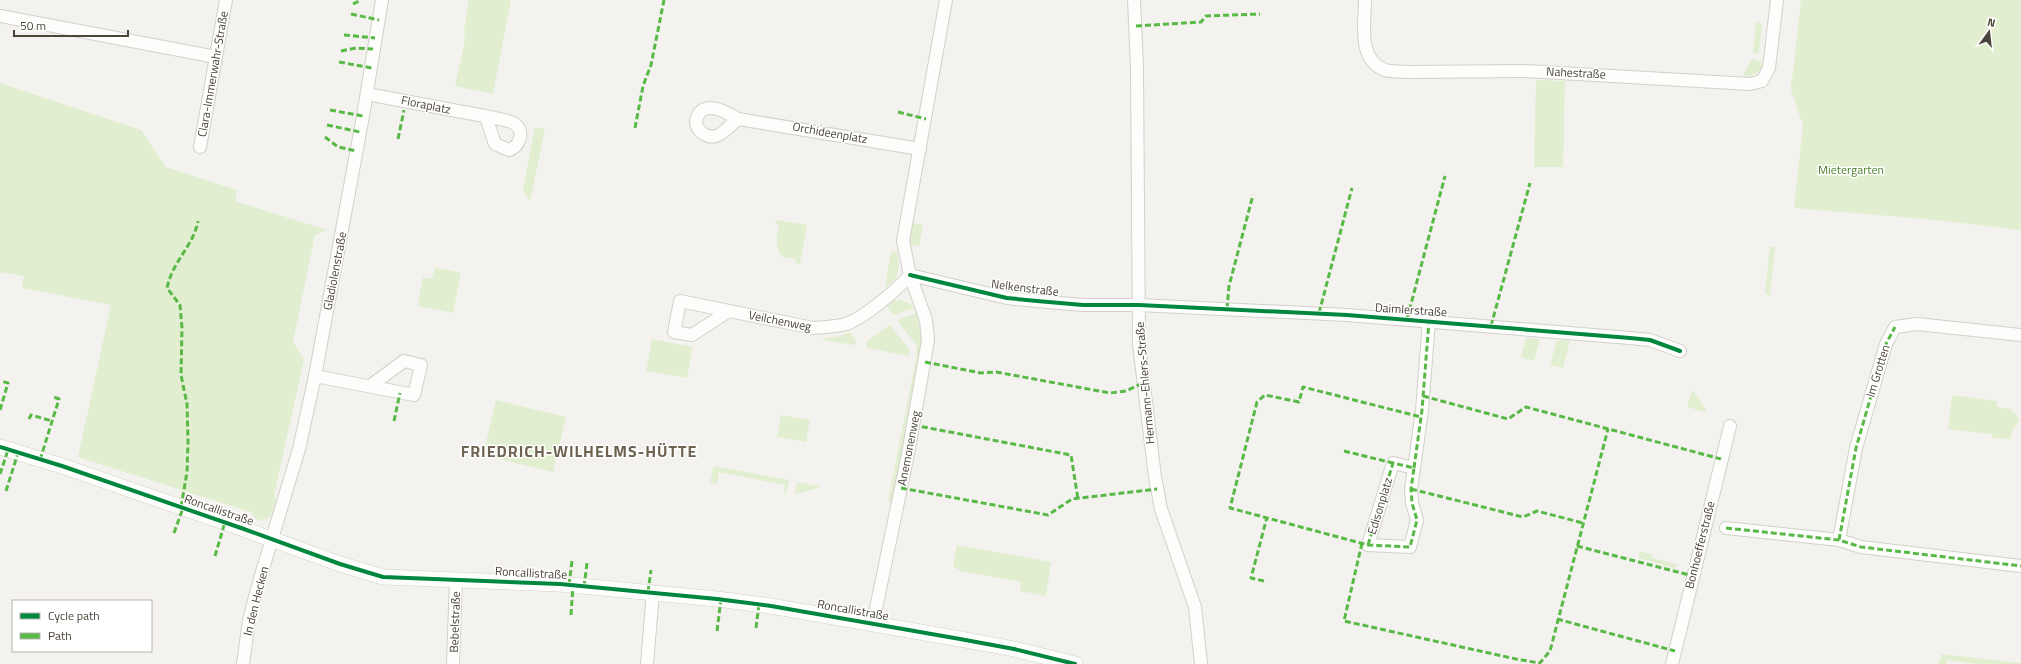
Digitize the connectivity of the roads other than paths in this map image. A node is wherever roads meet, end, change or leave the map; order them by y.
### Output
1 (226, 0) edge
2 (382, 0) edge
3 (946, 0) edge
4 (1134, 0) edge
5 (1365, 0) edge
6 (1777, 0) edge
7 (0, 16) edge
8 (216, 57) junction
9 (367, 94) junction
10 (486, 117) dead end
11 (738, 118) dead end
12 (200, 147) dead end
13 (920, 149) junction
14 (910, 275) junction
15 (1139, 305) junction
16 (729, 311) dead end
17 (1429, 321) junction
18 (2021, 335) edge
19 (1680, 351) dead end
20 (315, 376) junction
21 (370, 386) dead end
22 (1730, 426) dead end
23 (0, 448) edge
24 (1414, 468) junction
25 (1726, 528) dead end
26 (273, 539) junction
27 (1839, 540) junction
28 (2021, 566) edge
29 (456, 580) junction
30 (653, 592) junction
31 (873, 623) junction
32 (243, 664) edge
33 (453, 664) edge
34 (647, 664) edge
35 (1075, 664) edge
36 (1201, 664) edge
37 (1672, 664) edge

1 - 8 street, Clara-Immerwahr-Straße
2 - 9 street, Gladiolenstraße
3 - 13 street
4 - 15 street, Hermann-Ehlers-Straße
5 - 6 street, Nahestraße
7 - 8 street
8 - 12 street, Clara-Immerwahr-Straße
9 - 10 street, Floraplatz
9 - 20 street, Gladiolenstraße
11 - 13 street, Orchideenplatz
13 - 14 street
14 - 15 street, Nelkenstraße
14 - 16 street, Veilchenweg
14 - 31 street, Anemonenweg
15 - 17 street, Daimlerstraße
15 - 36 street, Hermann-Ehlers-Straße
17 - 19 street, Daimlerstraße
17 - 24 street, Edisonplatz
18 - 27 street, Im Grotten
20 - 21 street
20 - 26 street, Gladiolenstraße
22 - 37 street, Bonhoefferstraße
23 - 26 street, Roncallistraße
24 - 24 street, Edisonplatz
25 - 27 street
26 - 29 street, Roncallistraße
26 - 32 street, In den Hecken
27 - 28 street
29 - 30 street, Roncallistraße
29 - 33 street, Bebelstraße
30 - 31 street, Roncallistraße
30 - 34 street
31 - 35 street, Roncallistraße

